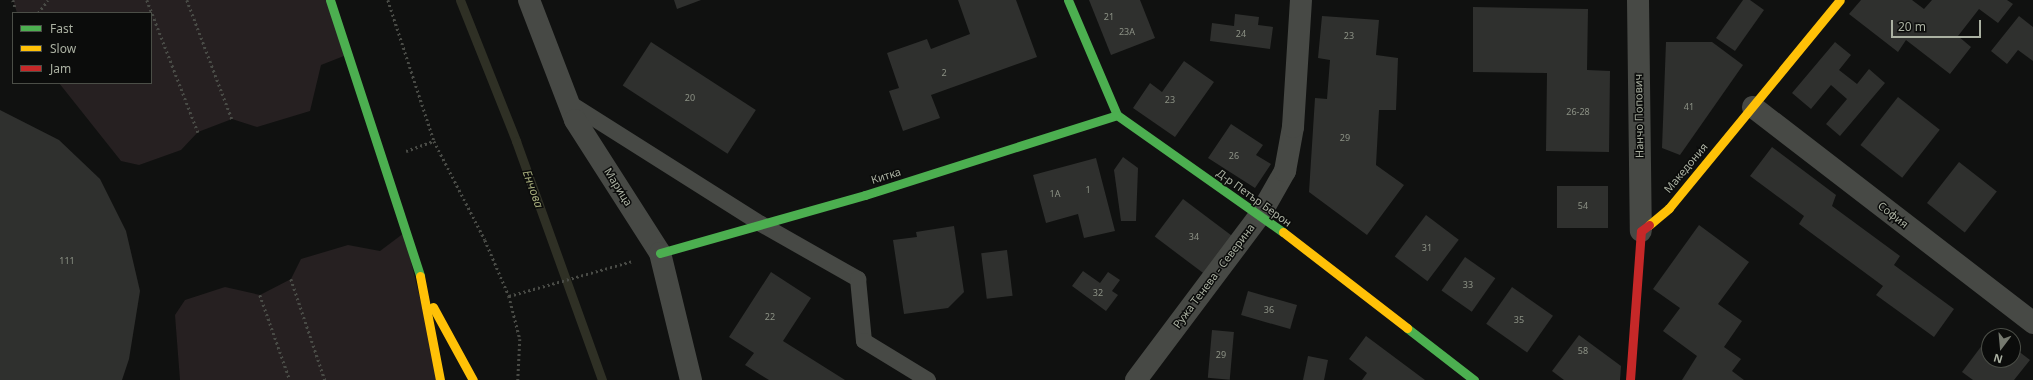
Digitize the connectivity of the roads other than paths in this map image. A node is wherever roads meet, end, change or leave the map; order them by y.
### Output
1 (330, 0) edge
2 (528, 0) edge
3 (1068, 0) edge
4 (1300, 0) edge
5 (1638, 0) edge
6 (1840, 0) edge
7 (568, 102) junction
8 (1753, 107) junction
9 (1117, 115) junction
10 (1260, 215) junction
11 (761, 224) junction
12 (1641, 231) junction
13 (660, 253) junction
14 (424, 290) junction
15 (2033, 323) edge
16 (440, 379) edge
17 (473, 380) edge
18 (691, 380) edge
19 (928, 380) edge
20 (1136, 380) edge
21 (1474, 380) edge
22 (1630, 380) edge

1 - 14 street
2 - 7 street, Марица
3 - 9 street
4 - 10 street, Ружа Тенева - Северина
5 - 12 street, Нанчо Попович
6 - 8 street, Македония
7 - 11 lane
7 - 13 street, Марица
8 - 12 street, Македония
8 - 15 street, София
9 - 10 street, Д-р Петър Берон
9 - 11 street, Китка
10 - 20 street, Ружа Тенева - Северина
10 - 21 street, Д-р Петър Берон
11 - 13 street, Китка
11 - 19 lane
12 - 22 street
13 - 18 street, Марица
14 - 16 street
14 - 17 street

